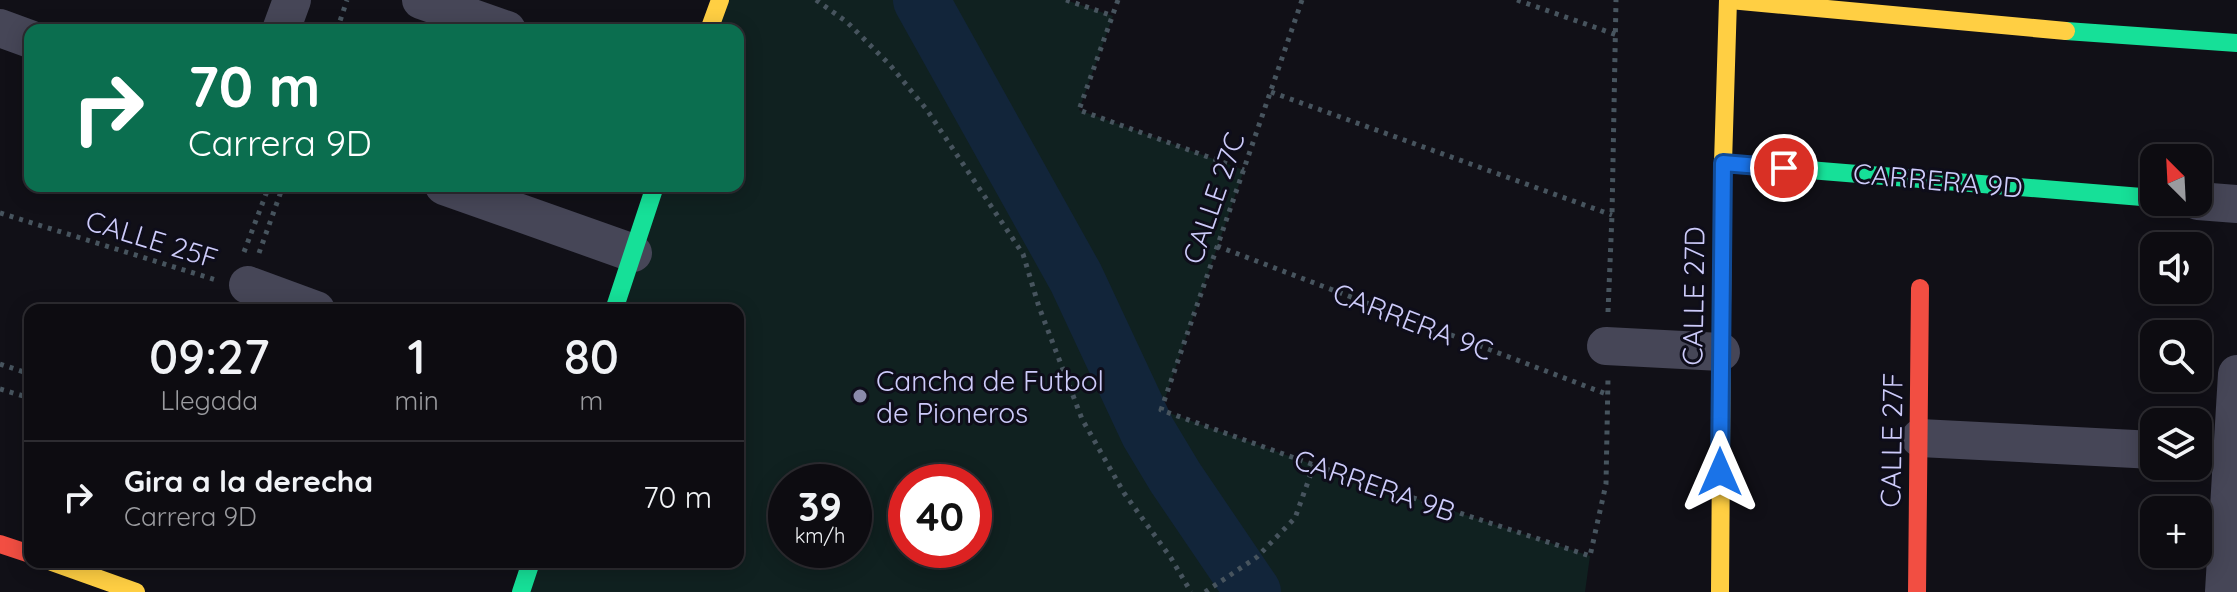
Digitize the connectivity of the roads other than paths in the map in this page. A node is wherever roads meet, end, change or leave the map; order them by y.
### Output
1 (292, 0) edge
2 (421, 0) edge
3 (720, 0) edge
4 (1729, 0) edge
5 (283, 24) edge
6 (490, 24) edge
7 (711, 24) edge
8 (0, 28) edge
9 (24, 37) edge
10 (2237, 43) edge
11 (1723, 163) junction
12 (461, 192) edge
13 (653, 192) edge
14 (2140, 197) edge
15 (2212, 202) edge
16 (2237, 204) edge
17 (633, 253) junction
18 (248, 285) road end
19 (1920, 288) dead end
20 (300, 304) edge
21 (616, 304) edge
22 (1606, 346) road end
23 (1721, 352) junction
24 (2237, 374) edge
25 (1920, 438) junction
26 (2140, 449) edge
27 (2215, 453) edge
28 (0, 544) edge
29 (24, 552) edge
30 (69, 568) edge
31 (529, 568) edge
32 (136, 592) edge
33 (521, 592) edge
34 (1720, 592) edge
35 (1917, 592) edge
36 (2224, 592) edge

1 - 5 street
2 - 6 street
3 - 7 street
4 - 10 street
4 - 11 street, CALLE 27D
8 - 9 street
11 - 14 street, CARRERA 9D
11 - 23 street, CALLE 27D
12 - 17 street
13 - 17 street
15 - 16 street
17 - 21 street
18 - 20 street
19 - 25 street, CALLE 27F
22 - 23 street
23 - 34 street, CALLE 27D
24 - 27 street
25 - 26 street
25 - 35 street, CALLE 27F
27 - 36 street
28 - 29 street
30 - 32 street
31 - 33 street

